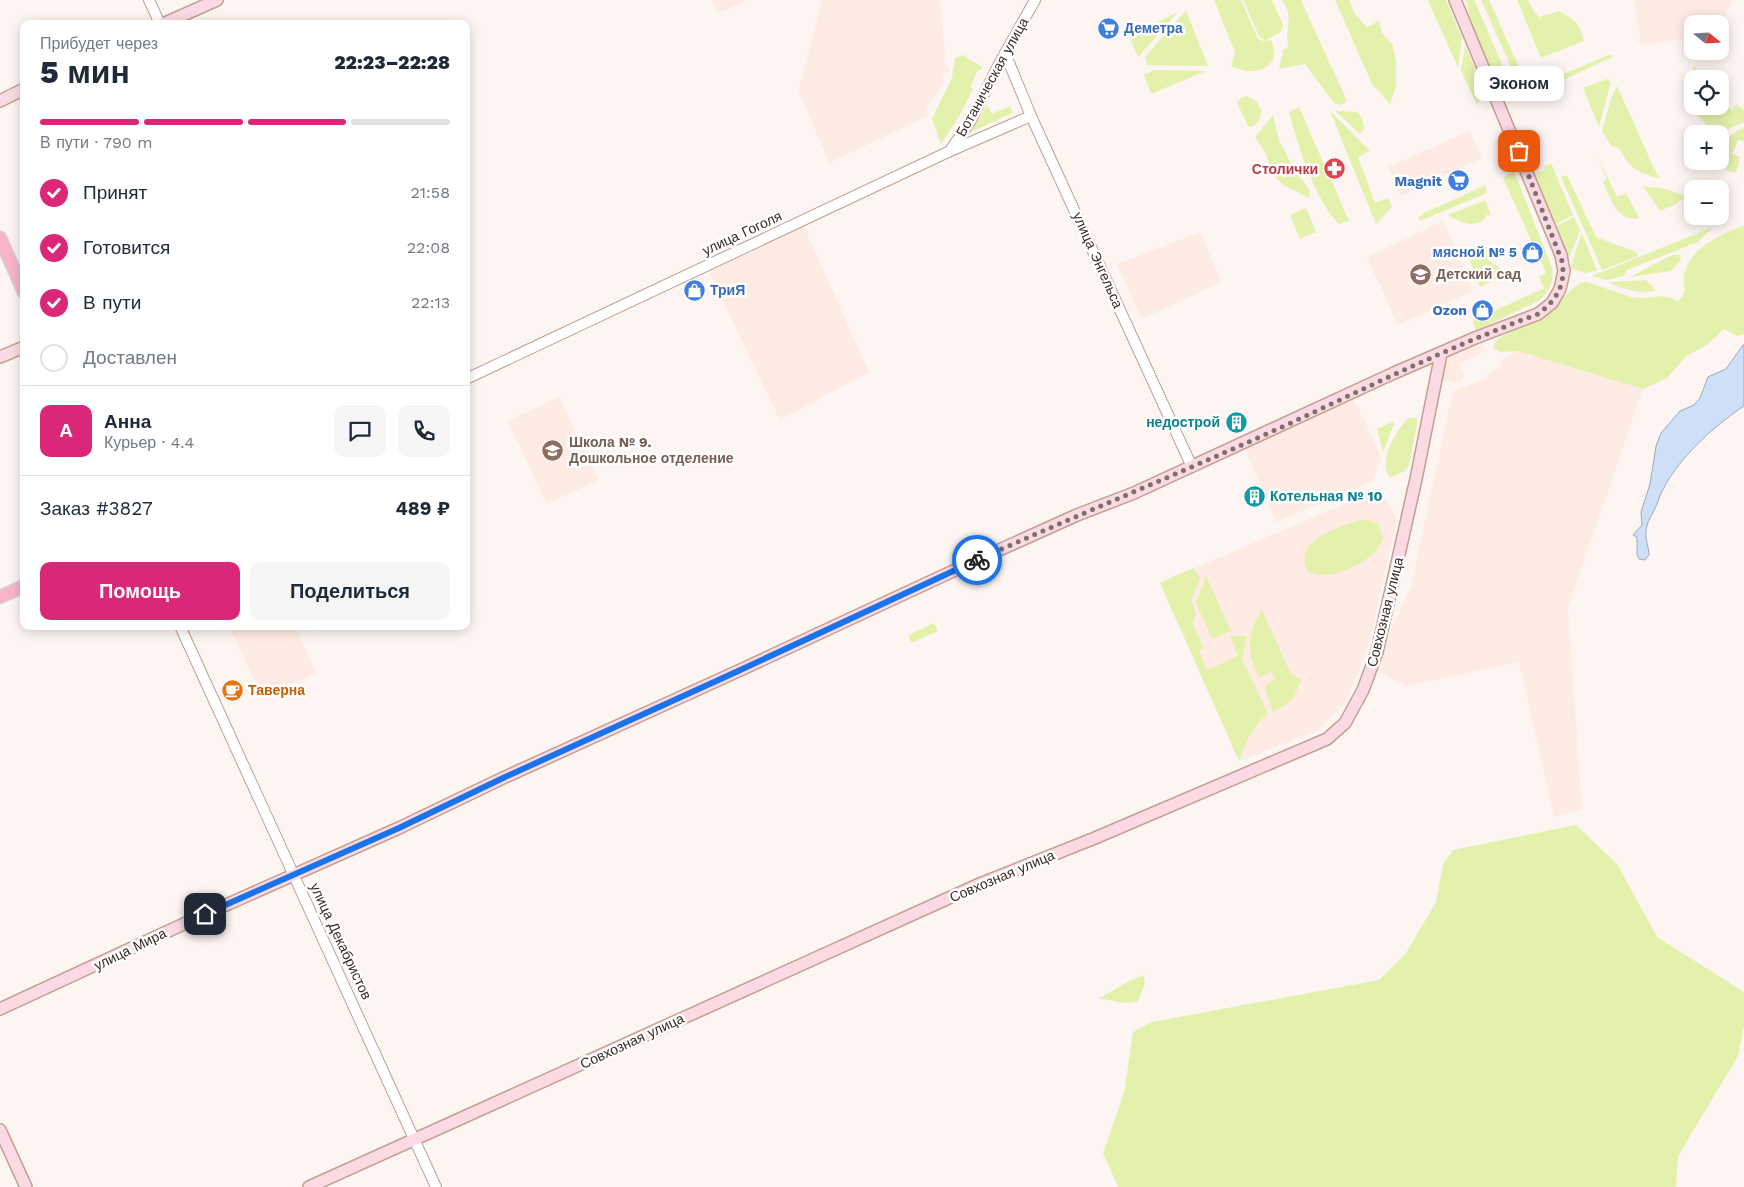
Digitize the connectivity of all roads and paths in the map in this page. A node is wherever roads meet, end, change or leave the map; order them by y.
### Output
1 (149, 0) edge
2 (217, 0) edge
3 (1035, 0) edge
4 (1455, 0) edge
5 (159, 20) edge
6 (170, 20) edge
7 (1005, 52) junction
8 (20, 91) edge
9 (0, 101) edge
10 (1031, 116) junction
11 (948, 152) junction
12 (0, 238) edge
13 (20, 283) edge
14 (20, 349) edge
15 (1441, 354) junction
16 (0, 357) edge
17 (470, 378) edge
18 (1192, 467) junction
19 (20, 588) edge
20 (0, 597) edge
21 (182, 630) edge
22 (294, 875) junction
23 (0, 1009) edge
24 (0, 1130) edge
25 (415, 1138) junction
26 (26, 1187) edge
27 (310, 1187) edge
28 (436, 1187) edge

1 - 5 street
2 - 6 main road
3 - 7 street, Ботаническая улица
4 - 15 main road, улица Мира
7 - 10 street, улица Энгельса
7 - 11 street, Ботаническая улица
8 - 9 main road
10 - 11 street, улица Гоголя
10 - 18 street, улица Энгельса
11 - 17 street, улица Гоголя
12 - 13 main road
14 - 16 main road
15 - 18 main road, улица Мира
15 - 25 main road, Совхозная улица
18 - 22 main road, улица Мира
19 - 20 main road
21 - 22 street, улица Декабристов
22 - 23 main road, улица Мира
22 - 25 street, улица Декабристов
24 - 26 main road
25 - 27 main road, Совхозная улица
25 - 28 street, улица Декабристов

